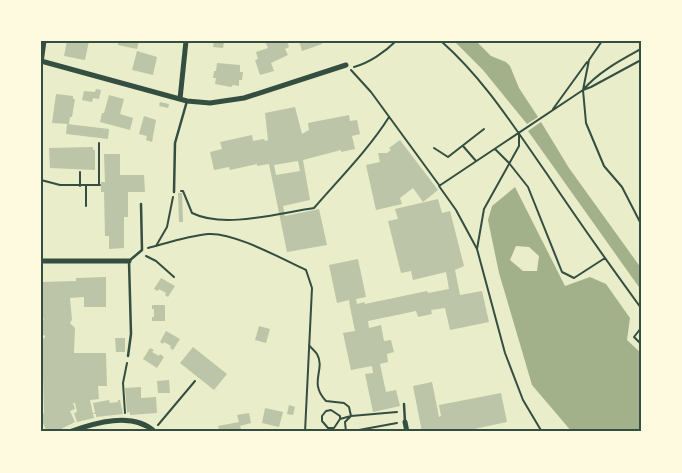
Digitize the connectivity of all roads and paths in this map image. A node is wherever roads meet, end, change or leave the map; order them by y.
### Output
1 (44, 41) edge
2 (186, 41) edge
3 (396, 41) edge
4 (441, 41) edge
5 (602, 41) edge
6 (641, 49) edge
7 (589, 60) junction
8 (641, 60) edge
9 (41, 62) edge
10 (346, 65) junction
11 (583, 90) junction
12 (180, 99) junction
13 (186, 101) junction
14 (552, 111) junction
15 (389, 117) junction
16 (484, 129) dead end
17 (521, 132) junction
18 (100, 143) dead end
19 (463, 146) junction
20 (434, 148) dead end
21 (495, 149) junction
22 (476, 161) junction
23 (509, 163) junction
24 (80, 172) dead end
25 (41, 180) edge
26 (80, 186) junction
27 (86, 186) junction
28 (439, 186) junction
29 (174, 192) junction
30 (141, 204) dead end
31 (86, 206) dead end
32 (641, 224) edge
33 (156, 246) junction
34 (477, 249) junction
35 (141, 251) junction
36 (605, 258) junction
37 (41, 261) edge
38 (129, 261) junction
39 (174, 277) dead end
40 (641, 308) edge
41 (641, 328) edge
42 (641, 344) edge
43 (309, 345) junction
44 (128, 356) joint
45 (195, 381) dead end
46 (333, 402) junction
47 (404, 404) dead end
48 (332, 410) junction
49 (404, 411) junction
50 (351, 416) junction
51 (340, 420) junction
52 (125, 421) junction
53 (405, 422) junction
54 (154, 431) edge
55 (69, 432) edge
56 (306, 432) edge
57 (347, 432) edge
58 (406, 432) edge
59 (542, 432) edge

1 - 9 street
2 - 12 street
3 - 10 path
4 - 17 path
5 - 7 path
6 - 11 path
7 - 11 path
7 - 14 path
8 - 11 path
9 - 12 street
10 - 13 street
10 - 15 path
11 - 14 path
11 - 32 path
12 - 13 street
13 - 29 lane
14 - 17 path
15 - 28 path
15 - 29 path
16 - 19 path
17 - 21 path
17 - 23 path
17 - 36 path
18 - 27 path
19 - 20 path
19 - 22 path
21 - 22 path
21 - 23 path
22 - 28 path
23 - 34 path
23 - 36 path
24 - 26 path
25 - 26 path
26 - 27 path
27 - 31 path
28 - 34 path
29 - 33 path
30 - 35 lane
33 - 35 path
33 - 43 path
34 - 59 path
35 - 38 lane
35 - 39 path
36 - 40 path
37 - 38 street
38 - 44 lane
41 - 42 path
43 - 46 path
43 - 56 path
44 - 52 path
45 - 54 path
46 - 48 path
46 - 50 path
47 - 49 lane
48 - 51 path
48 - 51 path
49 - 50 path
49 - 53 lane
50 - 51 path
50 - 57 path
52 - 54 street
52 - 55 street
53 - 57 path
53 - 58 street

